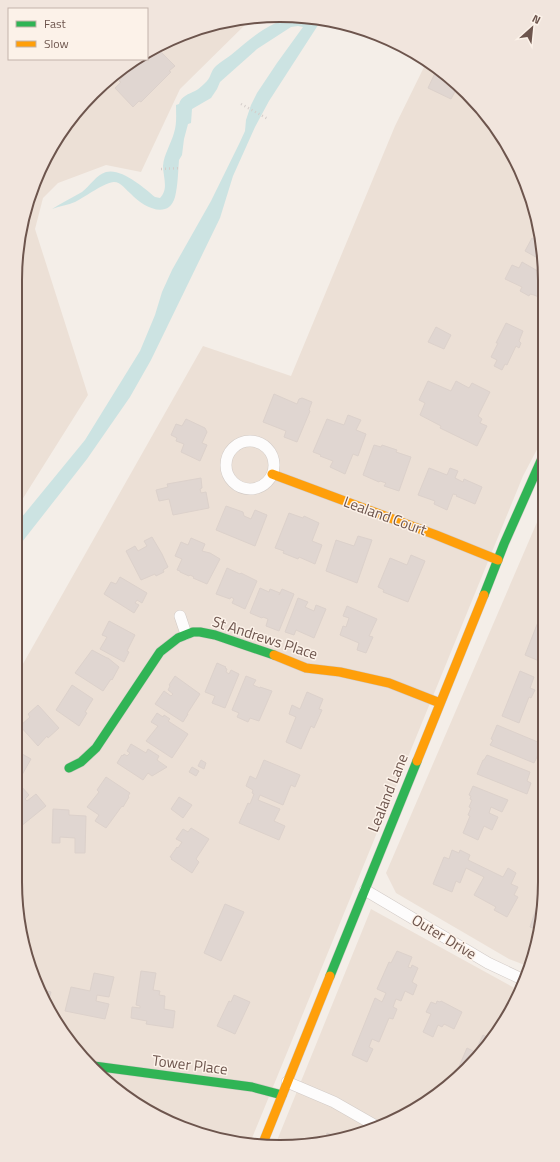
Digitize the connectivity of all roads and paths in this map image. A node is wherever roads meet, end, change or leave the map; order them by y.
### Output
1 (240, 104) dead end
2 (268, 119) dead end
3 (181, 168) dead end
4 (161, 169) dead end
5 (538, 469) edge
6 (272, 474) junction
7 (498, 560) junction
8 (180, 616) dead end
9 (186, 634) junction
10 (440, 703) junction
11 (70, 768) dead end
12 (365, 890) junction
13 (519, 978) edge
14 (101, 1067) edge
15 (288, 1082) junction
16 (282, 1095) junction
17 (371, 1123) edge
18 (265, 1139) edge

1 - 2 path
3 - 4 path
5 - 7 street, Lealand Lane
6 - 6 street
6 - 7 street, Lealand Court
7 - 10 street, Lealand Lane
8 - 9 street
9 - 10 street, St Andrews Place
9 - 11 street
10 - 12 street, Lealand Lane
12 - 13 street, Outer Drive
12 - 15 street, Lealand Lane
14 - 16 street, Tower Place
15 - 16 street, Lealand Lane
15 - 17 street
16 - 18 street, Lealand Lane

